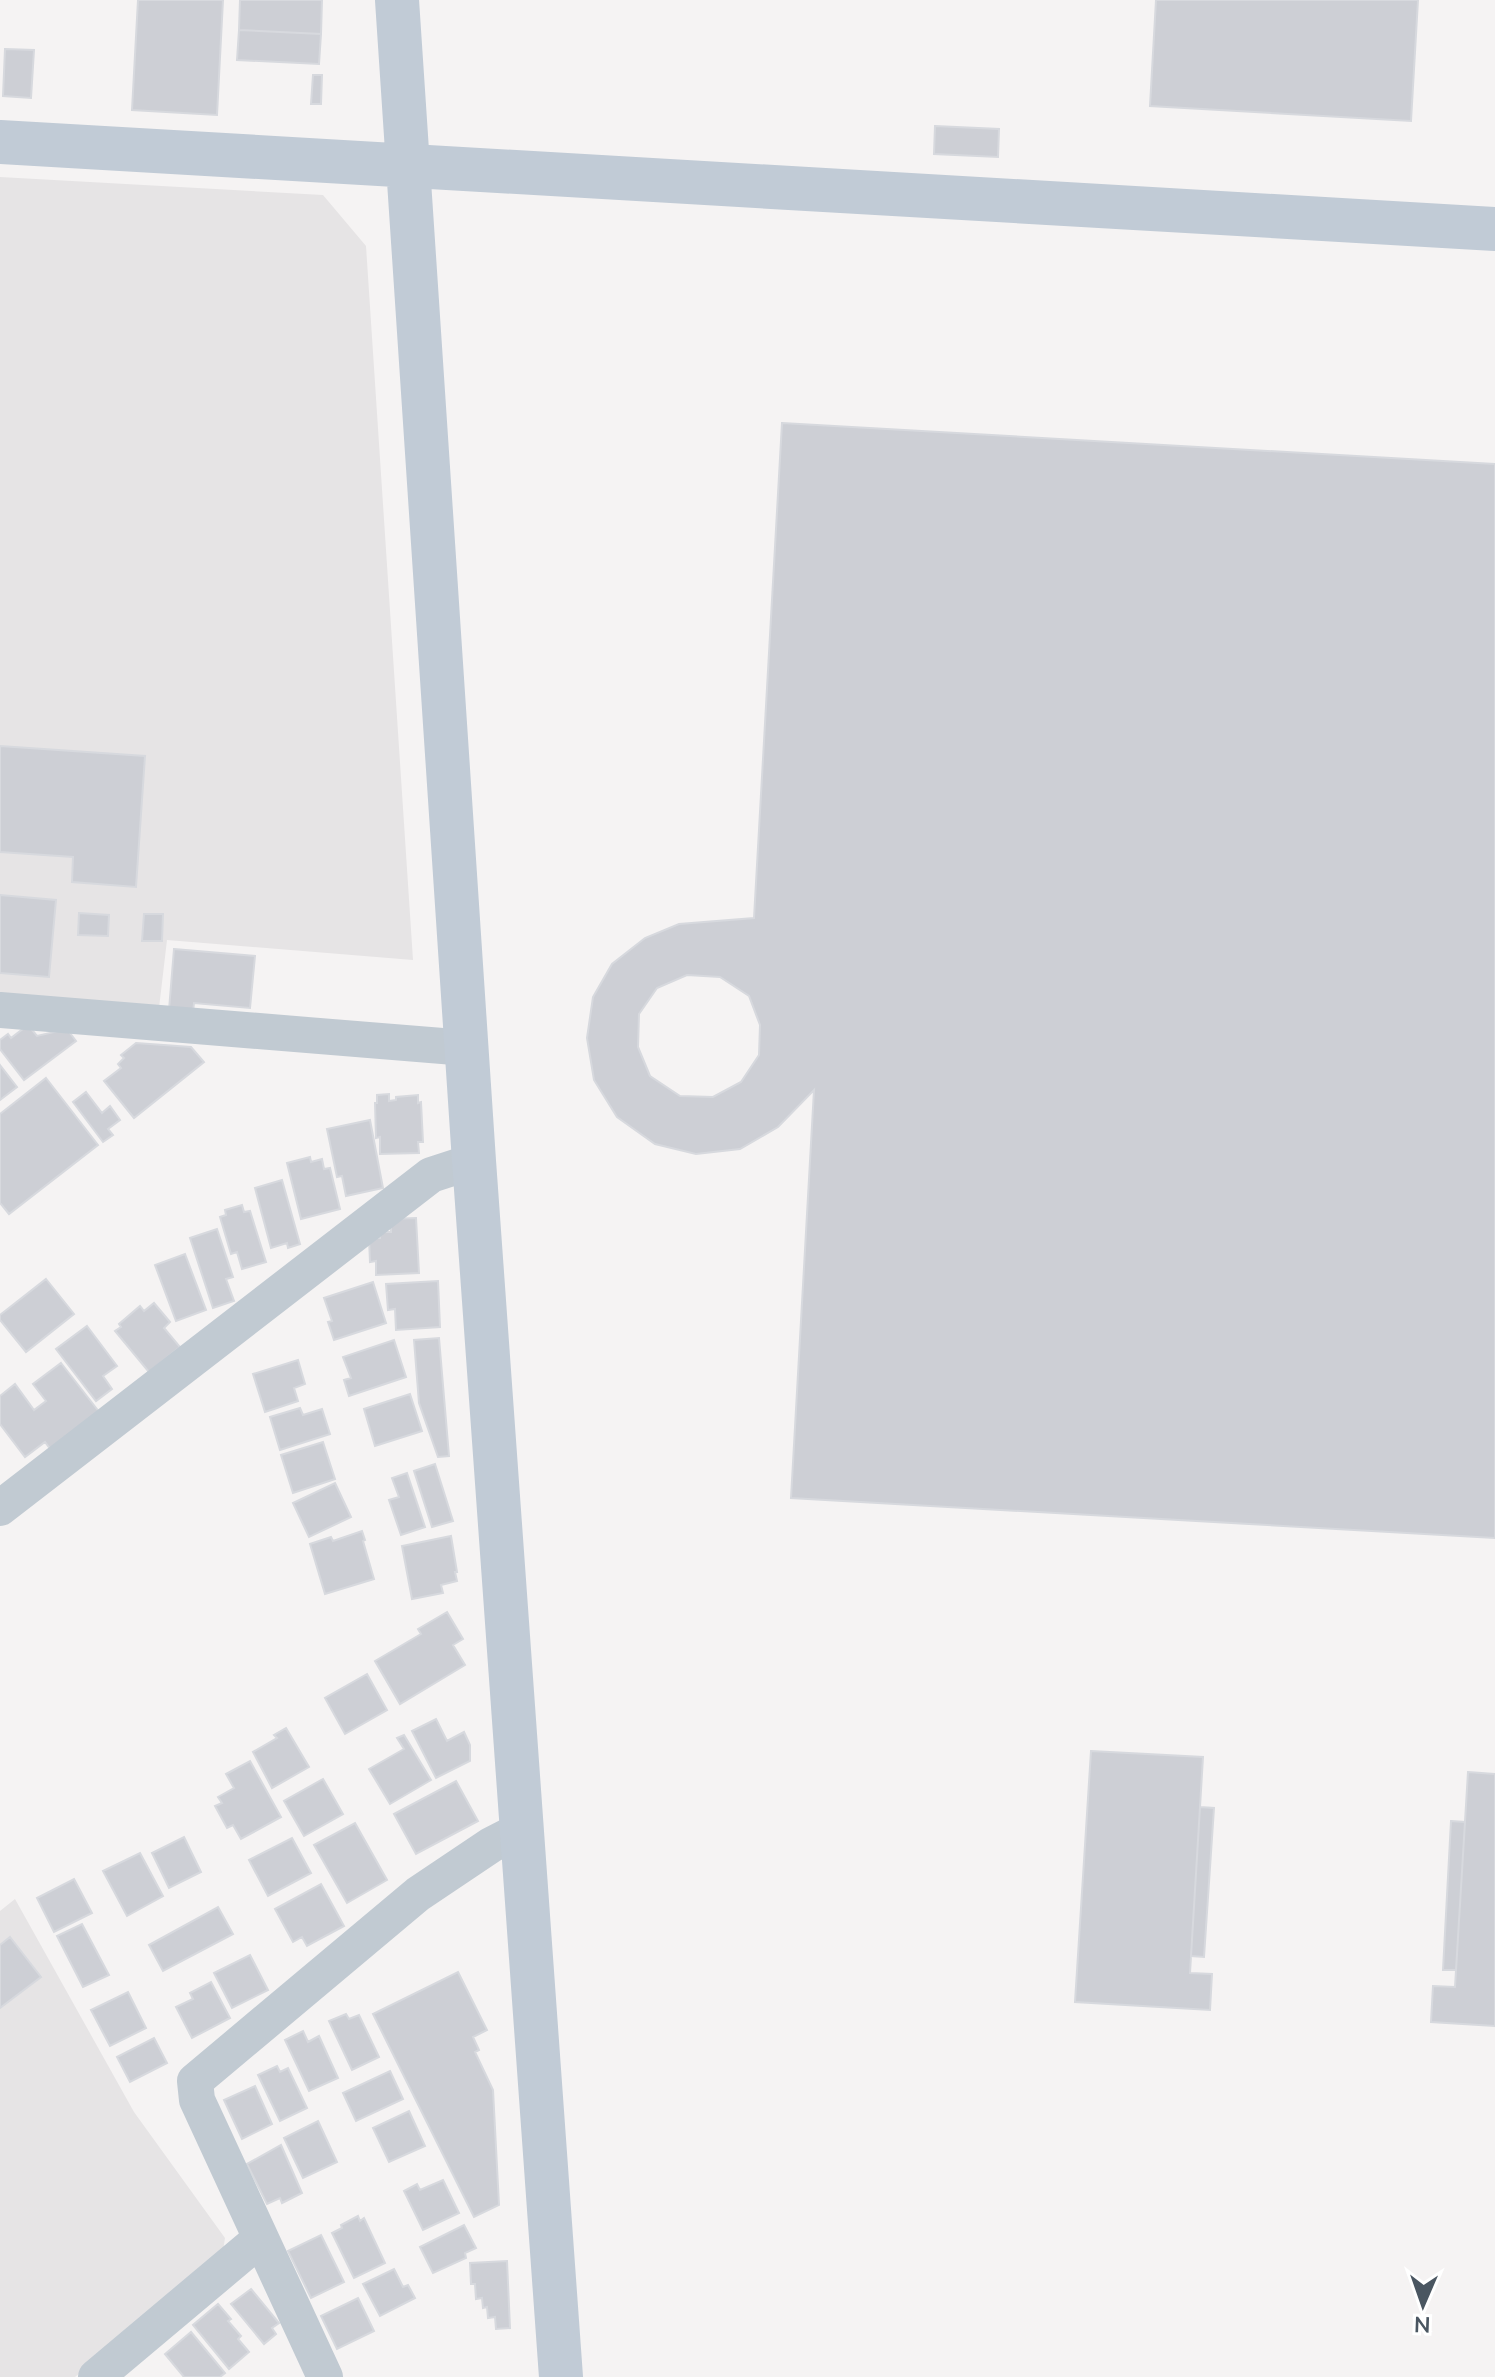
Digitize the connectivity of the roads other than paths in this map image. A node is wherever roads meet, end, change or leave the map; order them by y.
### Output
1 (397, 0) edge
2 (0, 142) edge
3 (406, 166) junction
4 (1495, 229) edge
5 (0, 1010) edge
6 (467, 1048) junction
7 (474, 1161) junction
8 (0, 1508) edge
9 (520, 1830) junction
10 (259, 2240) junction
11 (96, 2377) edge
12 (325, 2377) edge
13 (561, 2377) edge

1 - 3 street
2 - 3 street
3 - 4 street
3 - 6 street
5 - 6 street
6 - 7 street
7 - 8 street
7 - 9 street
9 - 10 street
9 - 13 street
10 - 11 street
10 - 12 street

